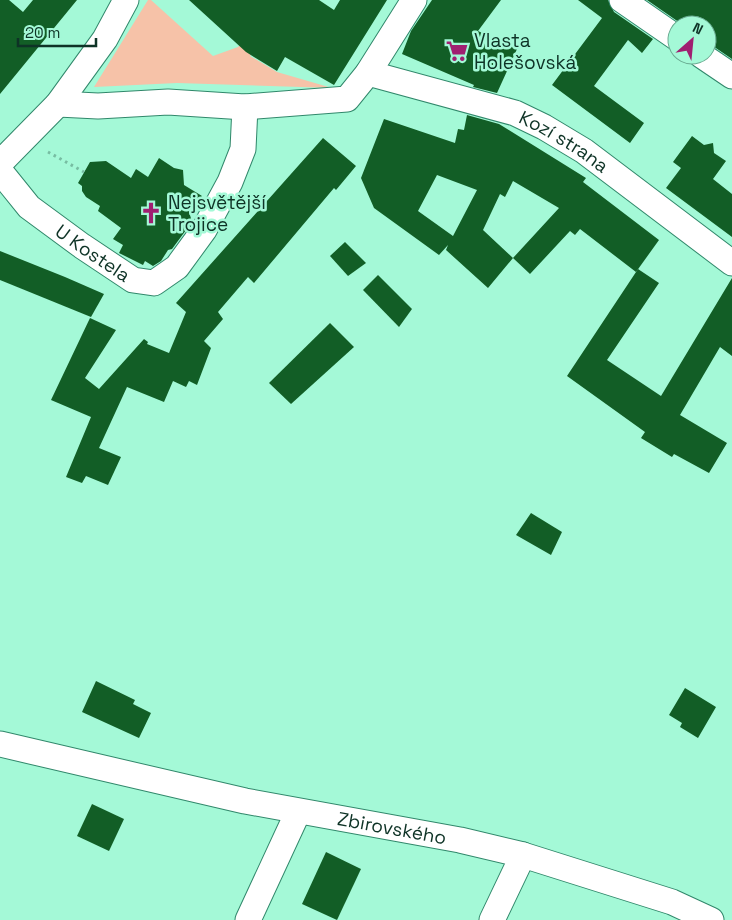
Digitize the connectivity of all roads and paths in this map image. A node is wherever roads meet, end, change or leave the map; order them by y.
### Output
1 (126, 0) edge
2 (622, 0) edge
3 (409, 7) edge
4 (667, 31) edge
5 (716, 65) edge
6 (368, 73) junction
7 (732, 76) edge
8 (58, 104) junction
9 (246, 108) junction
10 (52, 154) dead end
11 (0, 163) edge
12 (0, 171) edge
13 (84, 172) dead end
14 (732, 263) edge
15 (0, 744) edge
16 (298, 812) junction
17 (523, 855) junction
18 (248, 920) edge
19 (492, 920) edge
20 (711, 920) edge

1 - 8 street
2 - 4 street
3 - 6 street
5 - 7 street
6 - 9 street
6 - 14 street, Kozí strana
8 - 9 street
8 - 11 street
9 - 12 street, U Kostela
10 - 13 path
15 - 16 street, Zbirovského
16 - 17 street, Zbirovského
16 - 18 street
17 - 19 street
17 - 20 street, Zbirovského

